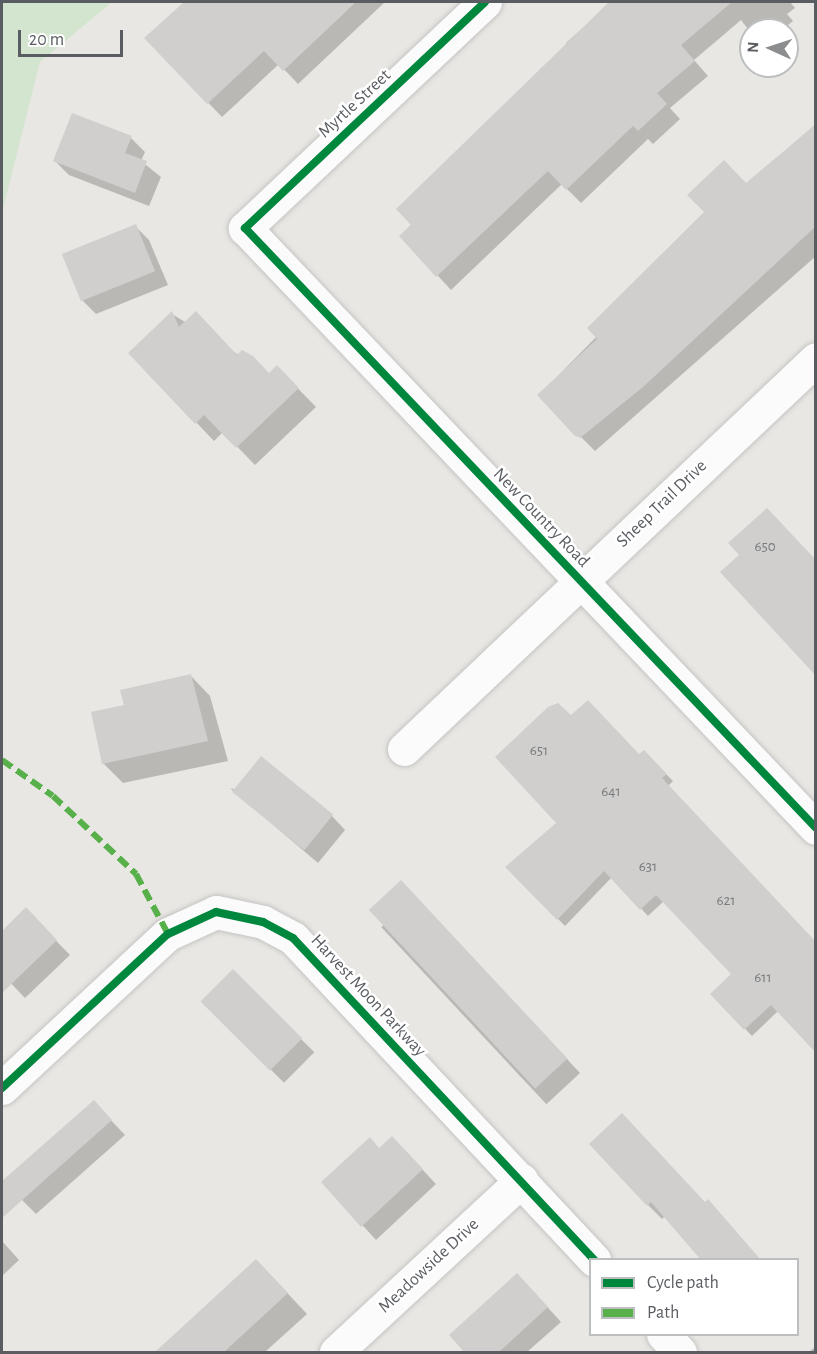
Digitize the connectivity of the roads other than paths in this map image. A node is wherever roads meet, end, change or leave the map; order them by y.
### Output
1 (485, 2) edge
2 (245, 228) joint
3 (816, 358) edge
4 (581, 581) junction
5 (404, 749) dead end
6 (816, 828) edge
7 (2, 1088) edge
8 (522, 1180) junction
9 (592, 1258) edge
10 (664, 1336) edge
11 (336, 1353) edge
12 (680, 1353) edge

1 - 2 street, Myrtle Street
2 - 4 street, New Country Road
3 - 4 street, Sheep Trail Drive
4 - 5 street, Sheep Trail Drive
4 - 6 street, New Country Road
7 - 8 street, Harvest Moon Parkway
8 - 9 street, Harvest Moon Parkway
8 - 11 street, Meadowside Drive
10 - 12 street

